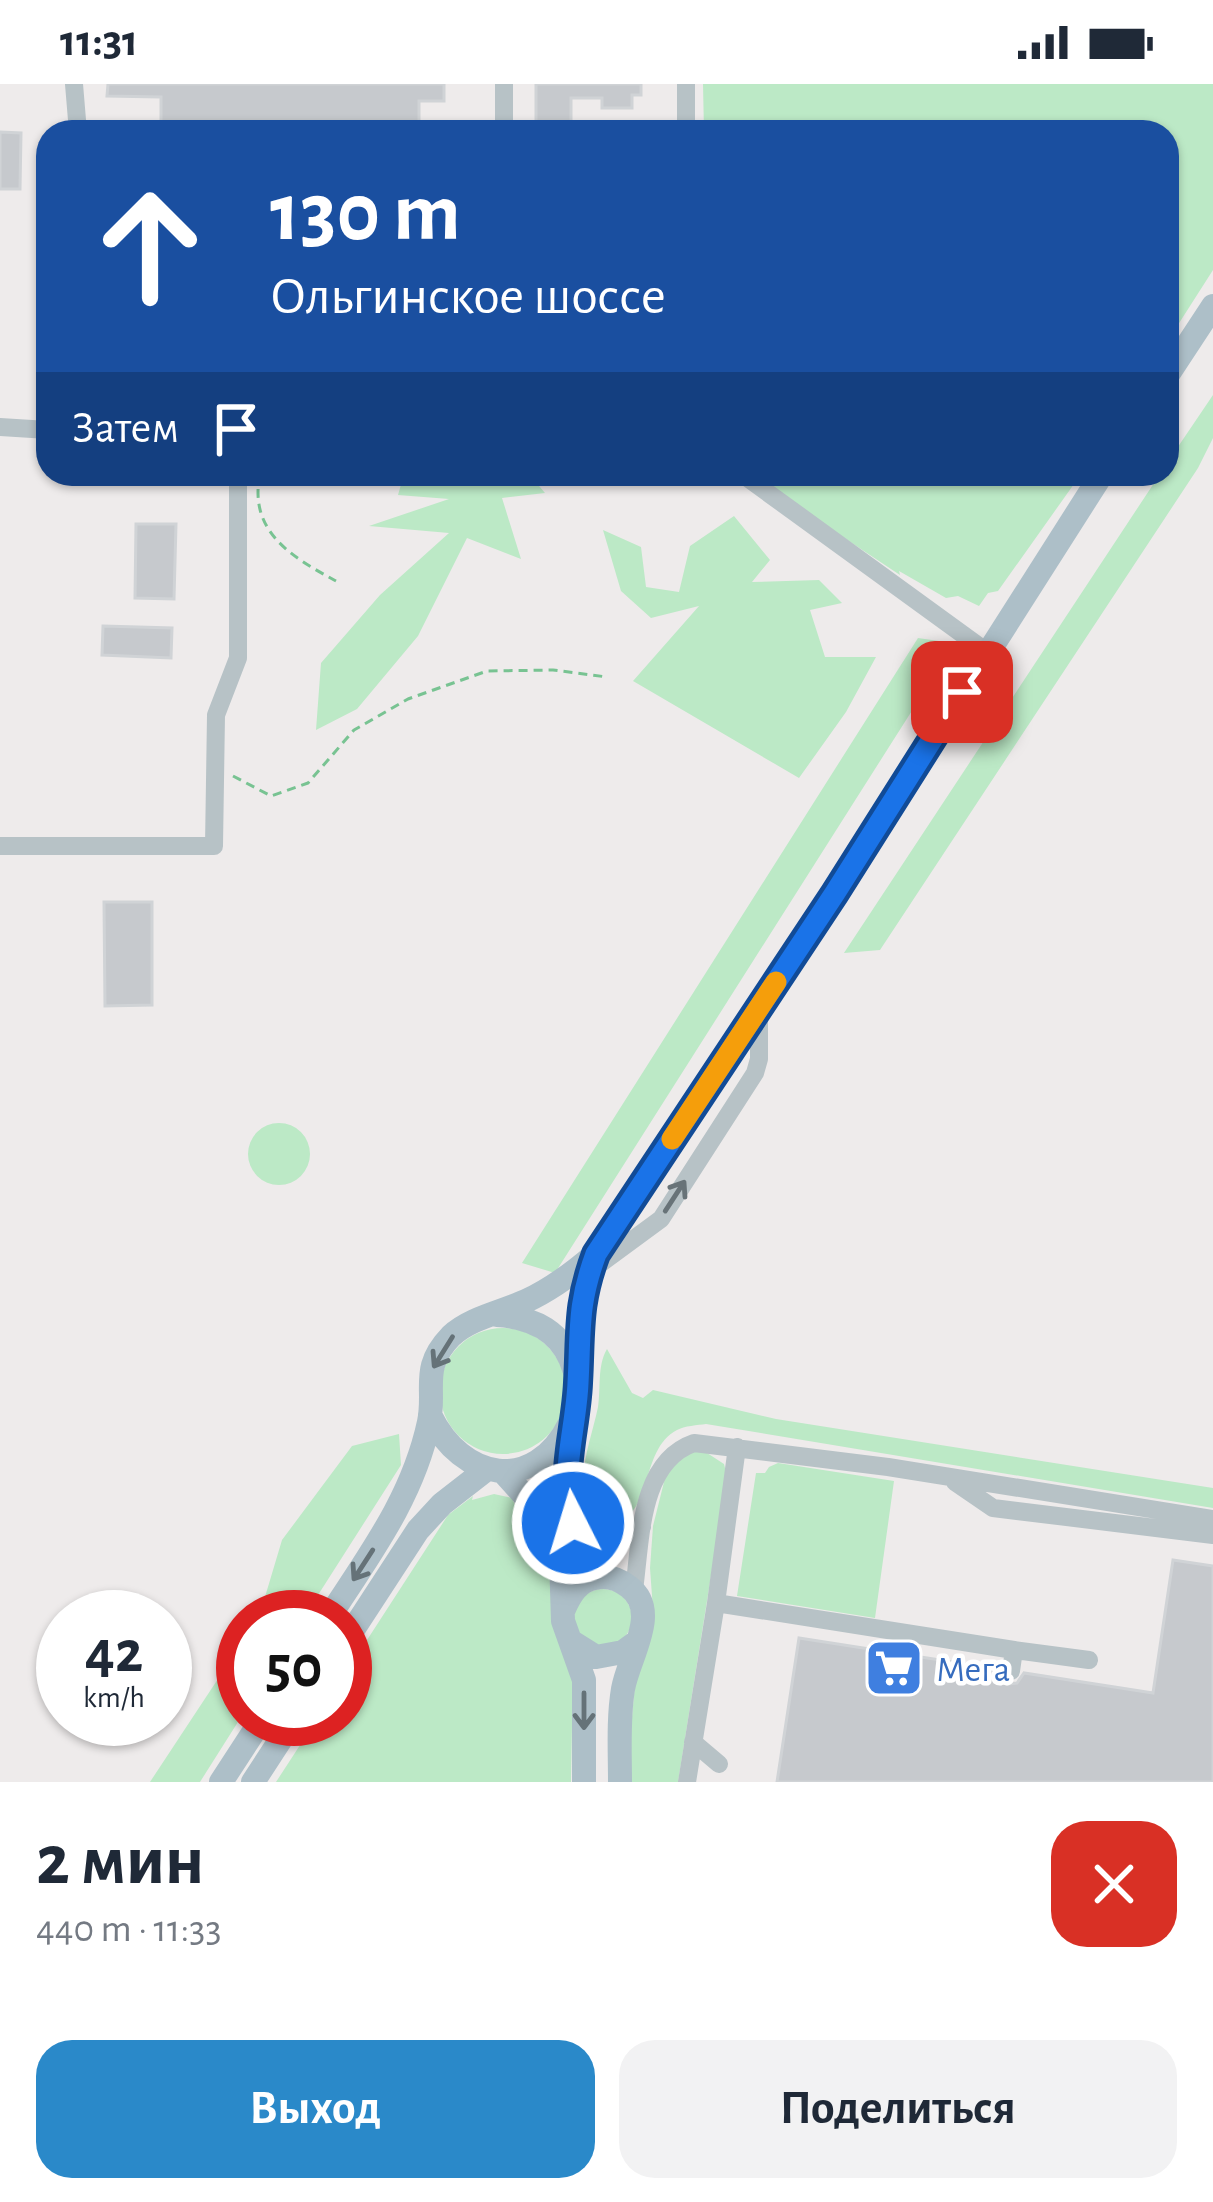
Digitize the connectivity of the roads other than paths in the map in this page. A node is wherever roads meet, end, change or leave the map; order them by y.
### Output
1 (74, 84) edge
2 (504, 84) edge
3 (686, 84) edge
4 (77, 120) edge
5 (504, 120) edge
6 (686, 120) edge
7 (1213, 306) edge
8 (1179, 358) edge
9 (0, 427) edge
10 (36, 429) edge
11 (238, 486) edge
12 (759, 486) edge
13 (1094, 486) edge
14 (987, 652) junction
15 (0, 846) edge
16 (592, 1263) junction
17 (496, 1315) junction
18 (578, 1383) junction
19 (575, 1410) junction
20 (430, 1415) junction
21 (737, 1447) junction
22 (495, 1471) junction
23 (946, 1476) junction
24 (1213, 1520) edge
25 (573, 1523) junction
26 (642, 1527) junction
27 (1213, 1535) edge
28 (596, 1577) junction
29 (346, 1590) edge
30 (634, 1590) junction
31 (372, 1601) edge
32 (716, 1603) junction
33 (564, 1609) junction
34 (864, 1626) junction
35 (572, 1642) junction
36 (634, 1643) junction
37 (862, 1648) dead end
38 (1014, 1650) junction
39 (1089, 1660) dead end
40 (1011, 1671) dead end
41 (693, 1742) junction
42 (244, 1746) edge
43 (276, 1746) edge
44 (719, 1764) dead end
45 (220, 1782) edge
46 (253, 1782) edge
47 (584, 1782) edge
48 (620, 1782) edge
49 (687, 1782) edge

1 - 4 lane
2 - 5 lane
3 - 6 lane
7 - 8 main road
9 - 10 lane
11 - 15 lane
12 - 14 lane
13 - 14 main road
14 - 16 main road
16 - 17 main road
16 - 18 main road
17 - 18 main road
17 -> 20 main road
18 - 19 main road
19 - 22 main road
19 - 25 main road
20 - 22 main road
20 -> 29 main road
21 - 23 lane
21 - 26 lane
21 - 32 lane
22 - 31 main road
22 - 33 main road
23 - 24 lane
23 - 27 lane
25 - 26 lane
25 - 28 main road
26 - 30 lane
28 - 30 main road
28 - 33 main road
30 - 36 main road
32 - 34 lane
32 - 41 lane
33 - 35 main road
34 - 37 lane
34 - 38 lane
35 - 36 main road
35 -> 47 main road
36 - 48 main road
38 - 39 lane
38 - 40 lane
41 - 44 lane
41 - 49 lane
42 - 45 main road
43 - 46 main road

